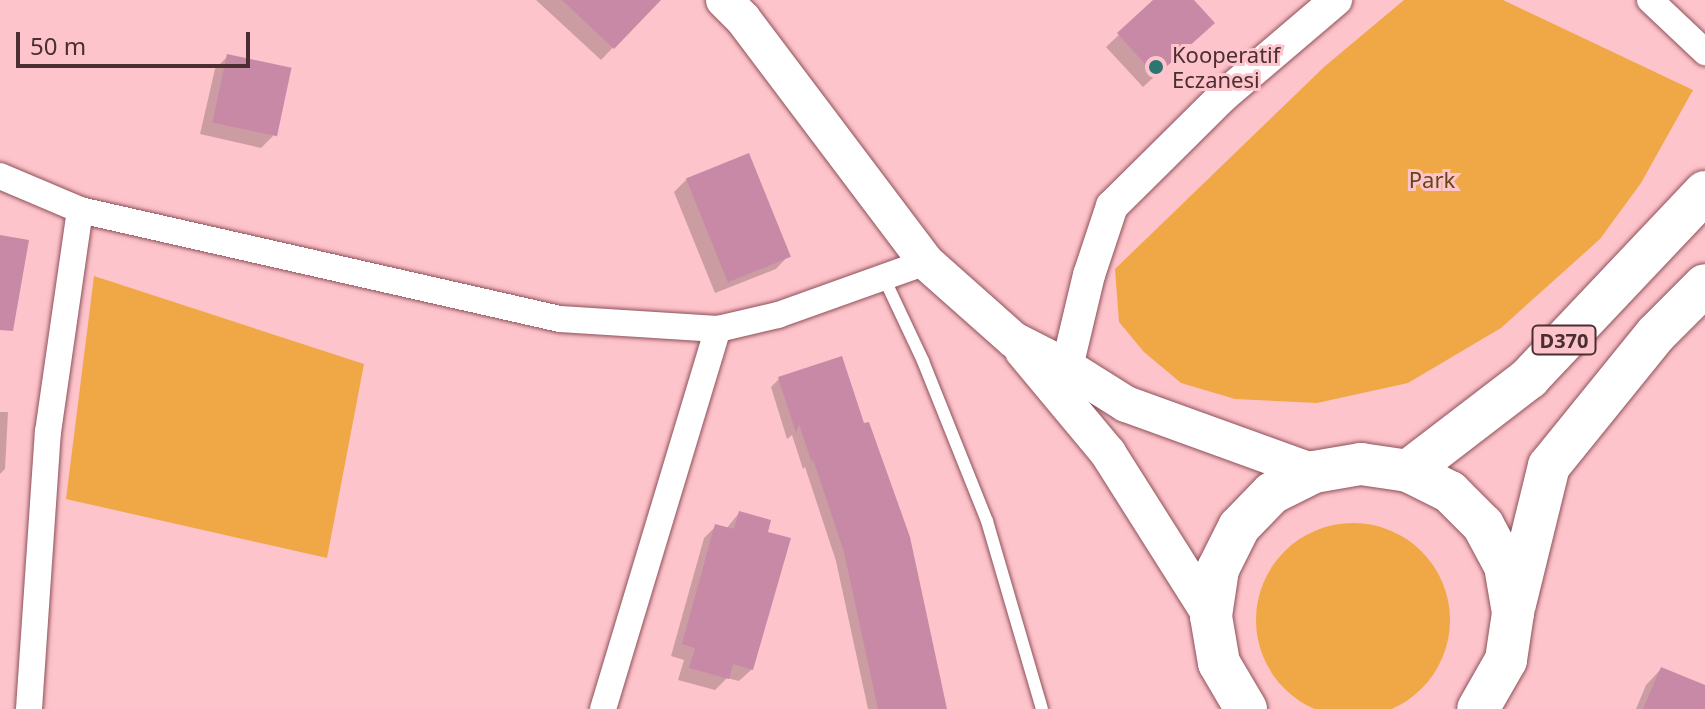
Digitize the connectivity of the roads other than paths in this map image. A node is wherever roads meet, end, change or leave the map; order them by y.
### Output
1 (724, 0) edge
2 (1336, 0) edge
3 (1650, 0) edge
4 (1705, 52) edge
5 (0, 176) edge
6 (1705, 192) edge
7 (80, 210) junction
8 (926, 262) junction
9 (884, 278) junction
10 (1705, 285) edge
11 (718, 329) junction
12 (1014, 340) junction
13 (1067, 367) junction
14 (1108, 453) junction
15 (1408, 471) junction
16 (1314, 472) junction
17 (1513, 613) junction
18 (1211, 616) junction
19 (1242, 707) edge
20 (29, 709) edge
21 (603, 709) edge
22 (1042, 709) edge
23 (1478, 709) edge

1 - 8 main road
2 - 13 street
3 - 4 street
5 - 7 street
6 - 15 highway, D370
7 - 11 street
7 - 20 street
8 - 9 street
8 - 12 main road
9 - 11 street
9 - 22 lane
10 - 17 highway, D370
11 - 21 street
12 - 13 main road
12 - 14 main road
13 - 14 street
13 - 16 main road
14 - 18 main road
15 - 16 highway
15 - 17 highway
16 - 18 highway
17 - 23 highway
18 - 19 highway

